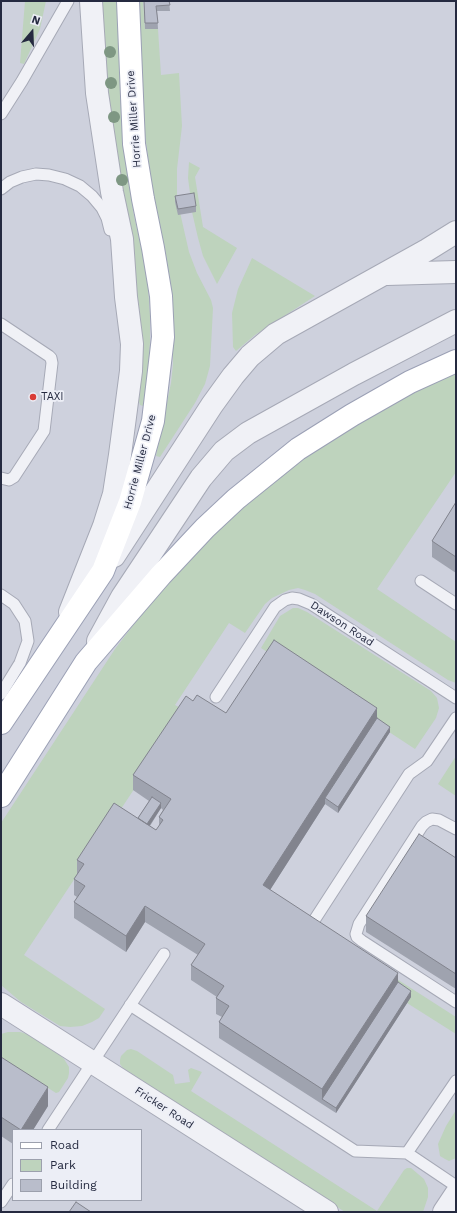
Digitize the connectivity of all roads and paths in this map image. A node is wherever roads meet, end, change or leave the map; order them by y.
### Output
1 (68, 1) edge
2 (91, 1) edge
3 (128, 1) edge
4 (1, 114) edge
5 (1, 188) edge
6 (456, 232) edge
7 (456, 272) edge
8 (384, 274) junction
9 (126, 297) junction
10 (456, 322) edge
11 (1, 324) edge
12 (456, 361) edge
13 (1, 478) edge
14 (104, 571) junction
15 (421, 581) dead end
16 (1, 595) edge
17 (456, 604) edge
18 (61, 636) junction
19 (86, 662) junction
20 (1, 694) edge
21 (216, 697) dead end
22 (456, 698) edge
23 (456, 718) edge
24 (1, 723) edge
25 (1, 796) edge
26 (456, 829) edge
27 (315, 919) edge
28 (164, 954) dead end
29 (456, 1002) edge
30 (1, 1004) edge
31 (130, 1005) junction
32 (93, 1062) junction
33 (456, 1081) edge
34 (49, 1129) edge
35 (407, 1153) junction
36 (12, 1186) edge
37 (456, 1186) edge
38 (456, 1194) edge
39 (1, 1202) edge
40 (327, 1212) edge
41 (444, 1212) edge

1 - 4 lane
2 - 9 street
3 - 14 main road, Horrie Miller Drive
5 - 9 lane
6 - 8 street
7 - 8 street
8 - 14 street
9 - 18 street
10 - 19 street
11 - 13 lane
12 - 19 main road
14 - 18 main road, Horrie Miller Drive
15 - 17 lane
16 - 20 lane
18 - 24 main road, Horrie Miller Drive
19 - 25 main road
21 - 22 lane, Dawson Road
23 - 27 lane
26 - 29 lane
28 - 31 lane
30 - 32 street, Fricker Road
31 - 32 lane
31 - 35 lane
32 - 34 lane
32 - 40 street, Fricker Road
33 - 35 lane
35 - 37 lane
36 - 39 lane
38 - 41 street

